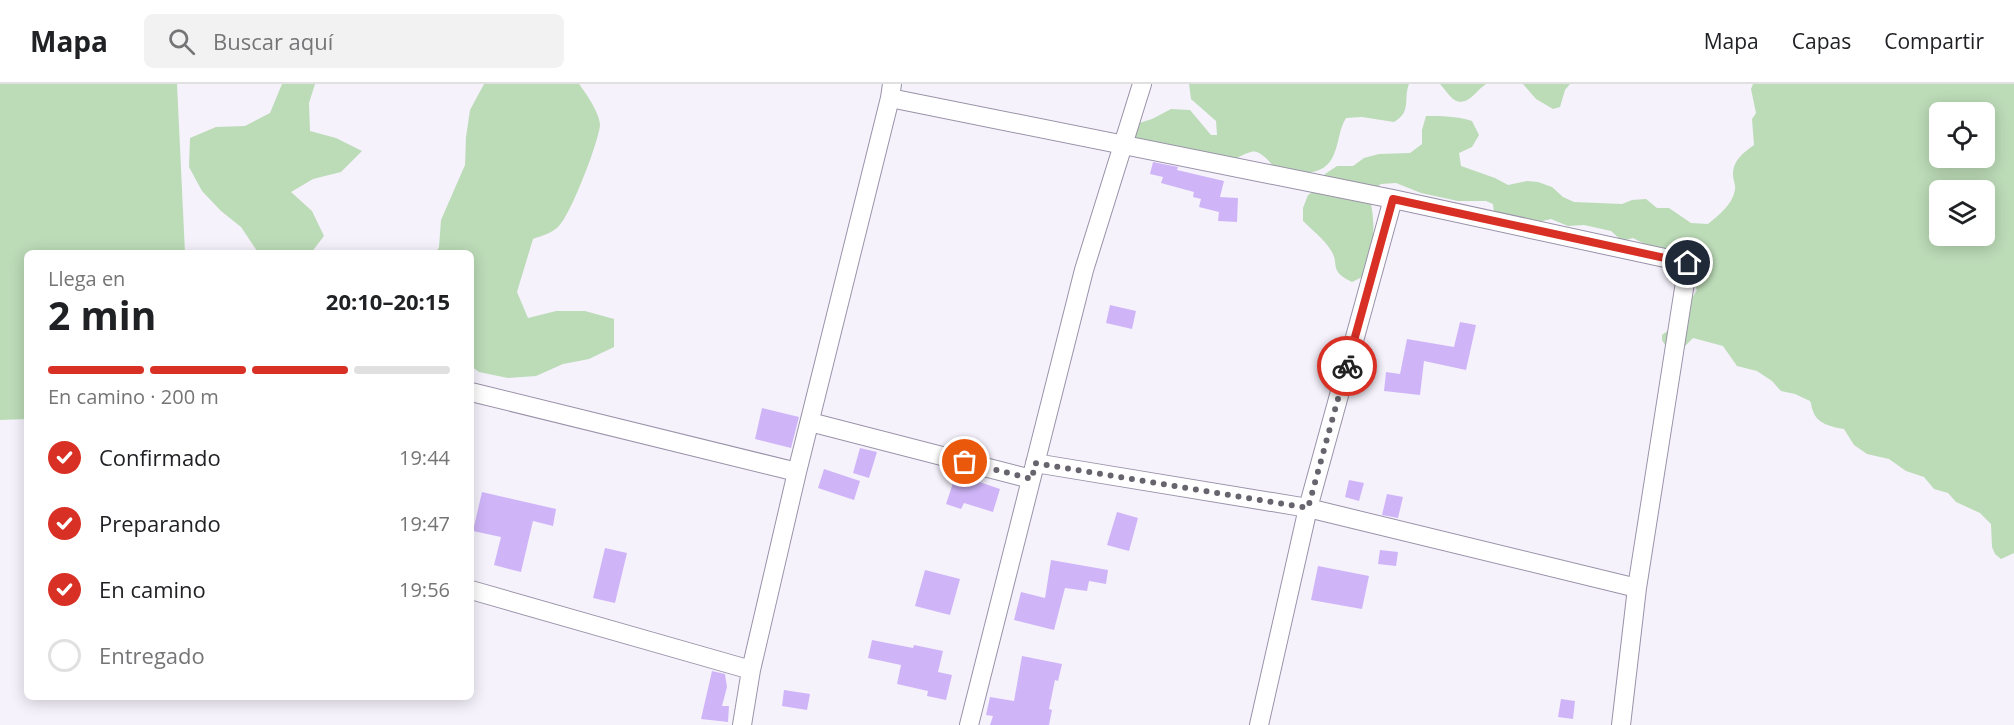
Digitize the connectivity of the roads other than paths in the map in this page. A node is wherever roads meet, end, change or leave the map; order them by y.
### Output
1 (1142, 84) edge
2 (891, 91) edge
3 (1122, 144) junction
4 (1393, 199) junction
5 (474, 393) edge
6 (810, 422) junction
7 (1033, 471) junction
8 (797, 472) junction
9 (1308, 508) junction
10 (1637, 588) junction
11 (474, 591) edge
12 (751, 670) junction
13 (742, 725) edge
14 (969, 725) edge
15 (1259, 725) edge
16 (1621, 725) edge

1 - 3 street
2 - 3 street
2 - 6 street
3 - 4 street
3 - 7 street
4 - 9 street
4 - 10 street
5 - 8 street
6 - 7 street
6 - 8 street
7 - 9 street
7 - 14 street
8 - 12 street
9 - 10 street
9 - 15 street
10 - 16 street
11 - 12 street
12 - 13 street

